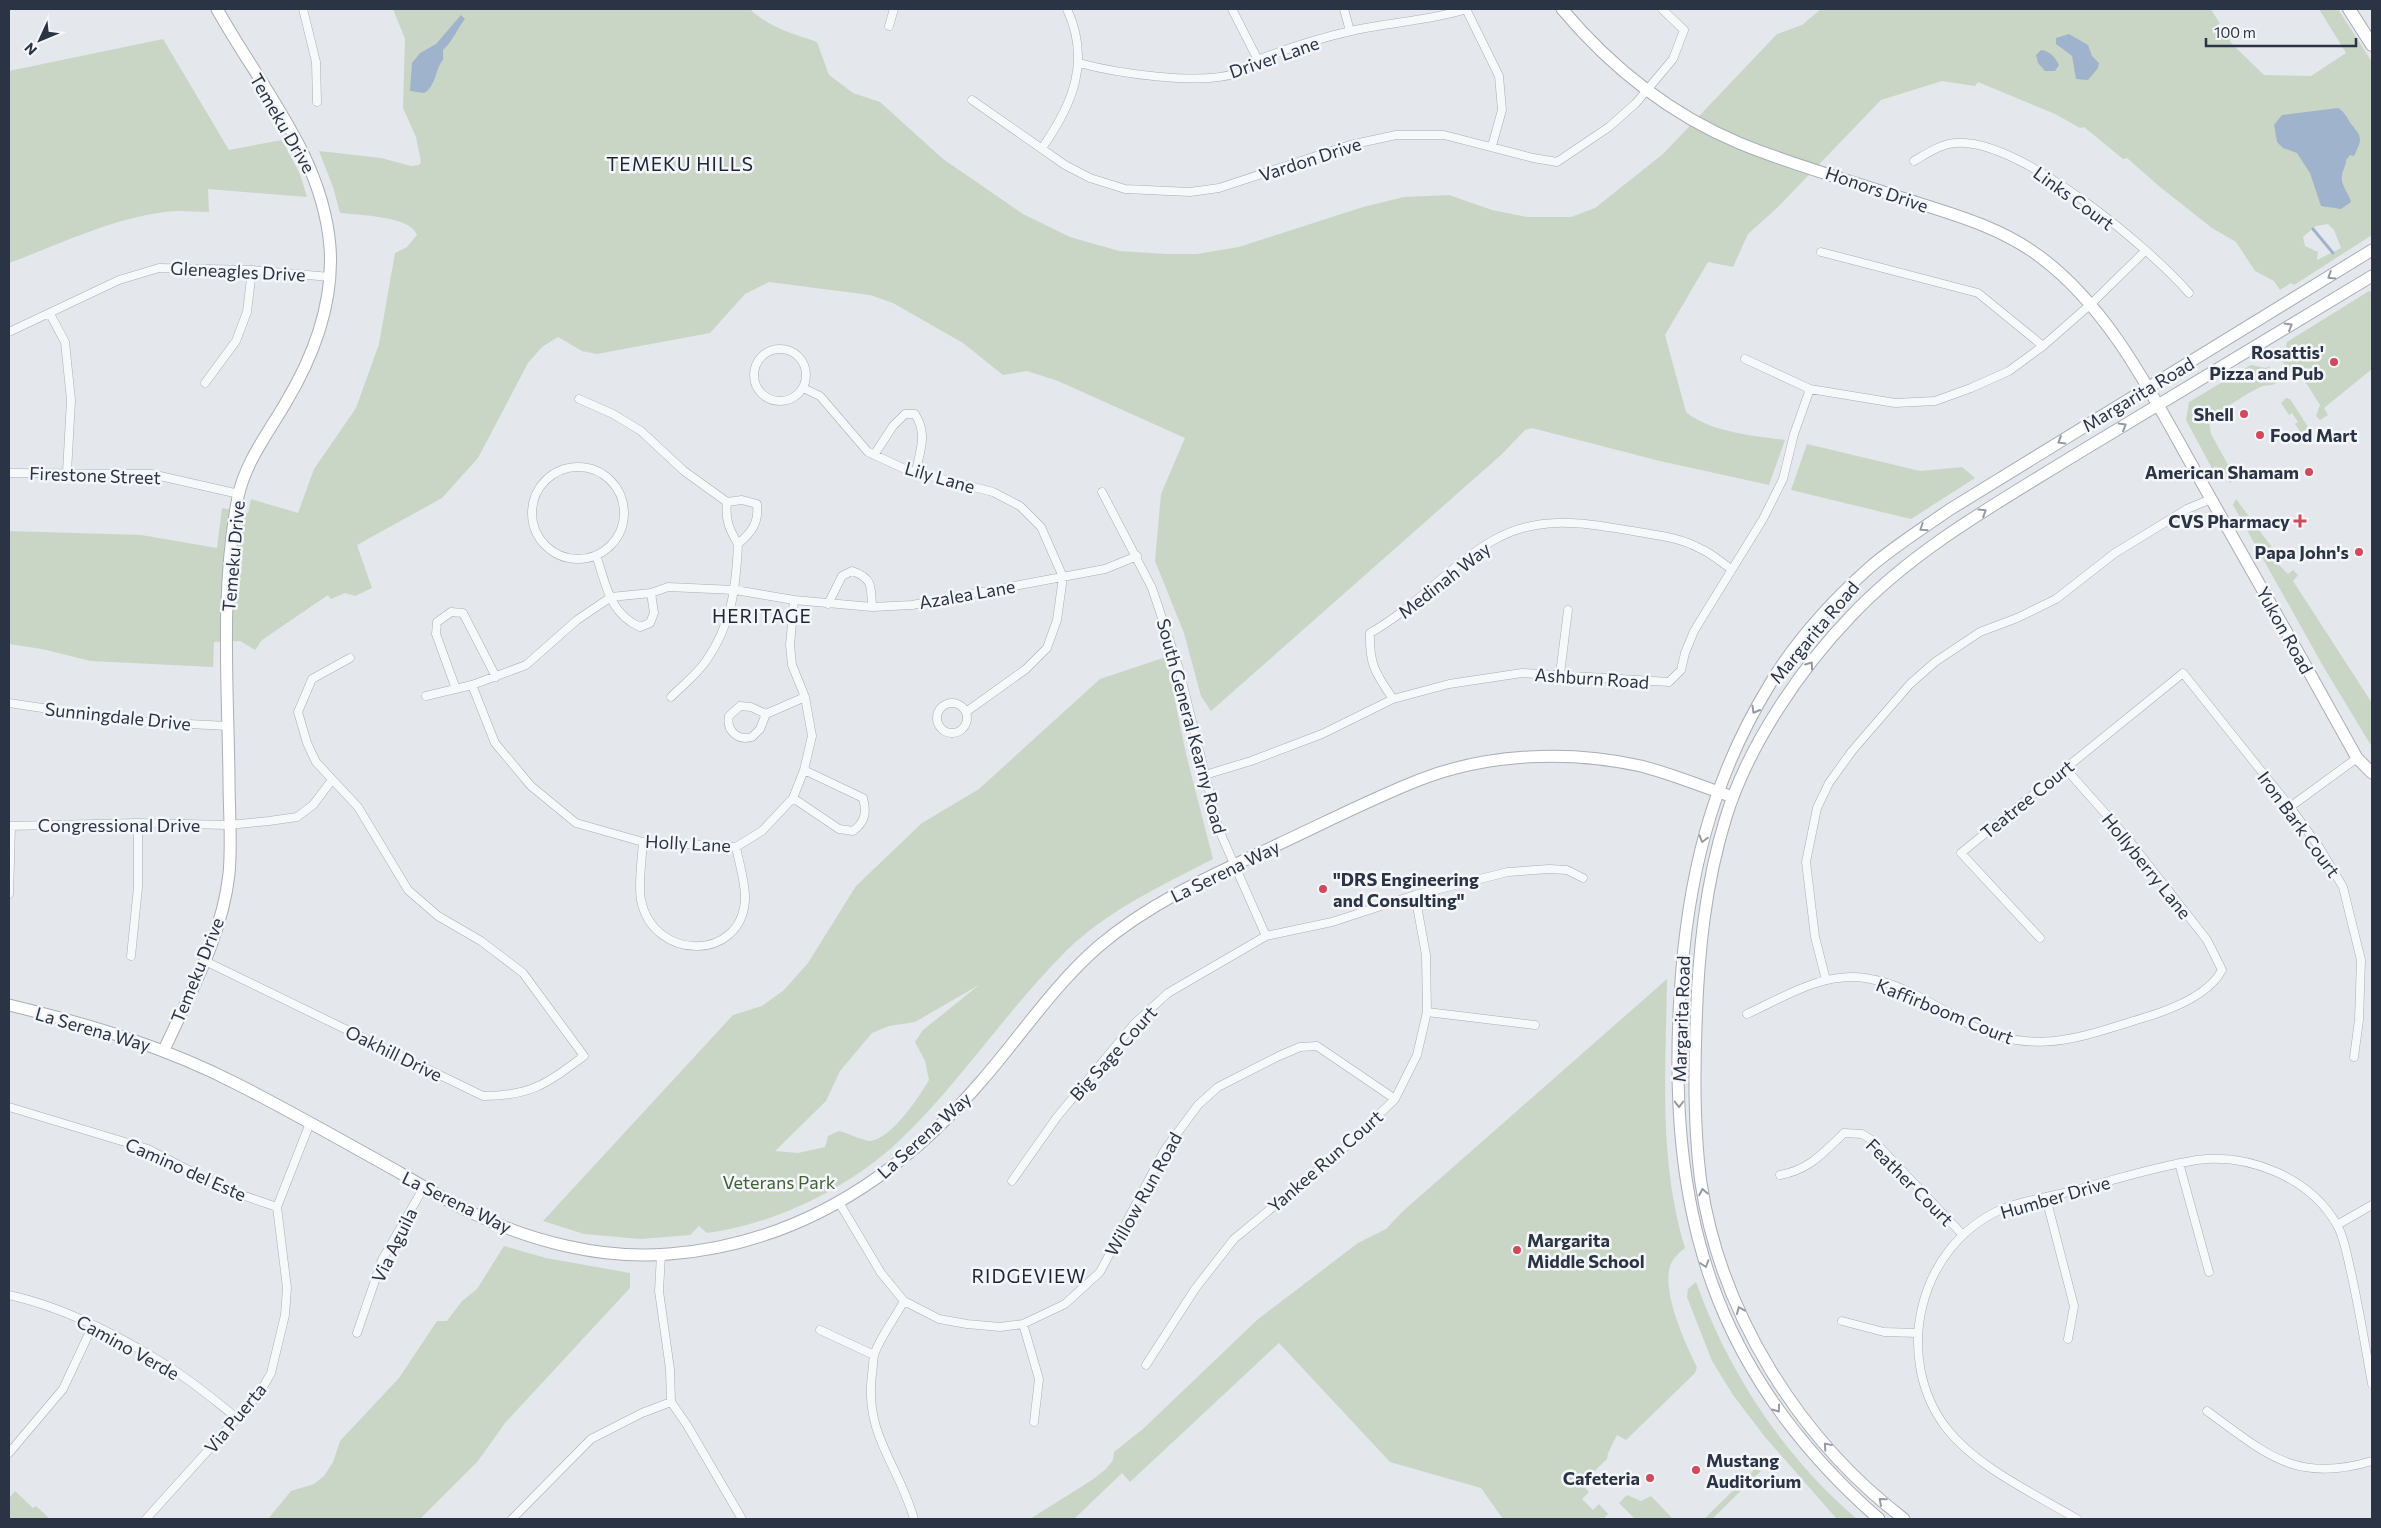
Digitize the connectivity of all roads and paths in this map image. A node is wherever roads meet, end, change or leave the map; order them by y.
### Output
1 (217, 9) edge
2 (303, 9) edge
3 (894, 9) edge
4 (1067, 9) edge
5 (1232, 9) edge
6 (1344, 9) edge
7 (1466, 9) edge
8 (1562, 9) edge
9 (1662, 9) edge
10 (2349, 9) edge
11 (889, 26) dead end
12 (1350, 31) junction
13 (2372, 45) edge
14 (1258, 60) junction
15 (1079, 63) junction
16 (1646, 89) junction
17 (972, 100) dead end
18 (318, 102) dead end
19 (1492, 146) junction
20 (1042, 148) junction
21 (1914, 161) dead end
22 (2372, 250) edge
23 (2145, 251) junction
24 (1821, 252) dead end
25 (252, 270) junction
26 (2372, 276) edge
27 (330, 277) junction
28 (2190, 292) dead end
29 (2092, 303) junction
30 (50, 314) junction
31 (9, 332) edge
32 (2043, 346) junction
33 (1744, 359) dead end
34 (205, 383) dead end
35 (802, 388) junction
36 (1810, 389) junction
37 (2147, 389) junction
38 (579, 399) dead end
39 (2158, 406) junction
40 (874, 455) junction
41 (67, 472) junction
42 (916, 472) junction
43 (9, 473) edge
44 (1102, 492) dead end
45 (239, 494) junction
46 (2211, 499) junction
47 (727, 502) junction
48 (738, 544) junction
49 (596, 555) junction
50 (1137, 556) junction
51 (1732, 569) junction
52 (1063, 577) junction
53 (735, 590) junction
54 (651, 593) junction
55 (611, 597) junction
56 (794, 600) junction
57 (828, 604) junction
58 (872, 607) junction
59 (1568, 610) dead end
60 (350, 658) dead end
61 (2183, 673) joint
62 (1560, 674) junction
63 (496, 677) junction
64 (472, 685) junction
65 (456, 689) junction
66 (426, 696) dead end
67 (671, 697) dead end
68 (805, 697) junction
69 (1393, 700) junction
70 (9, 703) edge
71 (966, 712) junction
72 (766, 714) junction
73 (228, 726) junction
74 (2357, 758) junction
75 (2065, 768) junction
76 (804, 770) junction
77 (2372, 773) edge
78 (1205, 775) junction
79 (332, 780) junction
80 (1716, 792) junction
81 (794, 798) junction
82 (1733, 798) junction
83 (2290, 807) junction
84 (138, 823) junction
85 (229, 825) junction
86 (10, 826) edge
87 (643, 842) junction
88 (736, 847) junction
89 (1235, 865) junction
90 (1583, 878) dead end
91 (9, 894) edge
92 (1415, 896) junction
93 (1266, 936) junction
94 (2040, 938) dead end
95 (131, 956) dead end
96 (205, 961) junction
97 (2222, 970) joint
98 (1826, 980) junction
99 (9, 1005) edge
100 (1427, 1012) junction
101 (1746, 1014) dead end
102 (1535, 1025) dead end
103 (164, 1050) junction
104 (2354, 1057) dead end
105 (1395, 1099) junction
106 (9, 1107) edge
107 (310, 1123) junction
108 (2179, 1163) junction
109 (1780, 1176) dead end
110 (1012, 1181) dead end
111 (424, 1187) junction
112 (2046, 1198) junction
113 (840, 1204) junction
114 (2372, 1205) edge
115 (278, 1207) junction
116 (2336, 1225) junction
117 (1963, 1235) junction
118 (661, 1255) junction
119 (2209, 1272) dead end
120 (9, 1295) edge
121 (904, 1301) junction
122 (1842, 1321) dead end
123 (1023, 1324) junction
124 (93, 1325) junction
125 (820, 1330) dead end
126 (357, 1333) dead end
127 (1918, 1333) junction
128 (2068, 1339) dead end
129 (874, 1355) junction
130 (1146, 1366) dead end
131 (2372, 1384) edge
132 (671, 1402) junction
133 (2206, 1411) dead end
134 (237, 1418) junction
135 (1034, 1422) dead end
136 (9, 1453) edge
137 (2372, 1461) edge
138 (146, 1519) edge
139 (512, 1519) edge
140 (742, 1519) edge
141 (914, 1519) edge
142 (1879, 1519) edge
143 (1904, 1519) edge
144 (2077, 1519) edge

1 - 27 main road, Temeku Drive
2 - 18 street
3 - 11 street
4 - 15 street
5 - 14 street
6 - 12 street
7 - 12 street, Driver Lane
7 - 19 street
8 - 16 main road, Honors Drive
9 - 16 street, Vardon Drive
10 - 13 main road
12 - 14 street, Driver Lane
14 - 15 street, Driver Lane
15 - 20 street
16 - 19 street, Vardon Drive
16 - 29 main road, Honors Drive
17 - 20 street, Vardon Drive
19 - 20 street, Vardon Drive
21 - 23 street, Links Court
22 -> 37 main road, Margarita Road
23 - 28 street, Links Court
23 - 29 street
24 - 32 street
25 - 27 street, Gleneagles Drive
25 - 30 street, Gleneagles Drive
25 - 34 street
39 -> 26 main road, Margarita Road
27 - 45 main road, Temeku Drive
29 - 32 street
29 - 37 main road, Honors Drive
30 - 31 street, Gleneagles Drive
30 - 41 street
32 - 36 street
33 - 36 street
35 - 35 street
35 - 40 street, Lily Lane
36 - 51 street, Ashburn Road
37 - 39 main road, Honors Drive
37 -> 80 main road, Margarita Road
38 - 47 street
39 - 46 main road, Yukon Road
82 -> 39 main road, Margarita Road
40 - 42 street, Lily Lane
40 - 42 street
41 - 43 street, Firestone Street
41 - 45 street, Firestone Street
42 - 52 street, Lily Lane
44 - 50 street, South General Kearny Road
45 - 73 main road, Temeku Drive
46 - 74 main road, Yukon Road
46 - 98 street
47 - 48 street
47 - 48 street
48 - 53 street
49 - 49 street
49 - 55 street
50 - 52 street, Azalea Lane
50 - 78 street, South General Kearny Road
51 - 62 street, Ashburn Road
51 - 69 street, Medinah Way
52 - 58 street, Azalea Lane
52 - 71 street
53 - 54 street
53 - 56 street
53 - 67 street
54 - 55 street
54 - 55 street
55 - 63 street
56 - 57 street, Azalea Lane
56 - 68 street, Holly Lane
57 - 58 street, Azalea Lane
57 - 58 street
59 - 62 street
60 - 79 street
61 - 75 street, Teatree Court
61 - 83 street, Iron Bark Court
62 - 69 street, Ashburn Road
63 - 64 street
63 - 65 street
64 - 65 street
64 - 87 street, Holly Lane
65 - 66 street
68 - 72 street
68 - 76 street, Holly Lane
69 - 78 street, Ashburn Road
70 - 73 street, Sunningdale Drive
71 - 71 street
72 - 72 street
73 - 85 main road, Temeku Drive
74 - 77 main road, Yukon Road
74 - 83 street
75 - 94 street, Teatree Court
75 - 97 street, Hollyberry Lane
76 - 81 street, Holly Lane
76 - 81 street
78 - 89 street, South General Kearny Road
79 - 85 street, Congressional Drive
79 - 96 street, Oakhill Drive
80 - 82 main road, La Serena Way
80 - 89 main road, La Serena Way
80 -> 142 main road, Margarita Road
81 - 88 street, Holly Lane
143 -> 82 main road, Margarita Road
83 - 104 street, Iron Bark Court
84 - 85 street, Congressional Drive
84 - 86 street, Congressional Drive
84 - 95 street
85 - 96 main road, Temeku Drive
86 - 91 street
87 - 88 street, Holly Lane
87 - 88 street
89 - 93 street, South General Kearny Road
89 - 113 main road, La Serena Way
90 - 92 street, Big Sage Court
92 - 93 street, Big Sage Court
92 - 100 street, Yankee Run Court
93 - 110 street, Big Sage Court
96 - 103 main road, Temeku Drive
97 - 98 street, Kaffirboom Court
98 - 101 street, Kaffirboom Court
99 - 103 main road, La Serena Way
100 - 102 street
100 - 105 street, Yankee Run Court
103 - 107 main road, La Serena Way
105 - 123 street, Willow Run Road
105 - 130 street, Yankee Run Court
106 - 115 street, Camino del Este
107 - 111 main road, La Serena Way
107 - 115 street, Via Puerta
108 - 112 street, Humber Drive
108 - 116 street, Humber Drive
108 - 119 street
109 - 117 street, Feather Court
111 - 118 main road, La Serena Way
111 - 126 street, Via Aguila
112 - 117 street, Humber Drive
112 - 128 street
113 - 118 main road, La Serena Way
113 - 121 street, Willow Run Road
114 - 116 street
115 - 134 street, Via Puerta
116 - 131 street, Humber Drive
117 - 127 street, Humber Drive
118 - 132 street
120 - 124 street, Camino Verde
121 - 123 street, Willow Run Road
121 - 129 street
122 - 127 street
123 - 135 street
124 - 134 street, Camino Verde
124 - 136 street
125 - 129 street
127 - 144 street, Humber Drive
129 - 141 street
132 - 139 street
132 - 140 street
133 - 137 street
134 - 138 street, Via Puerta

